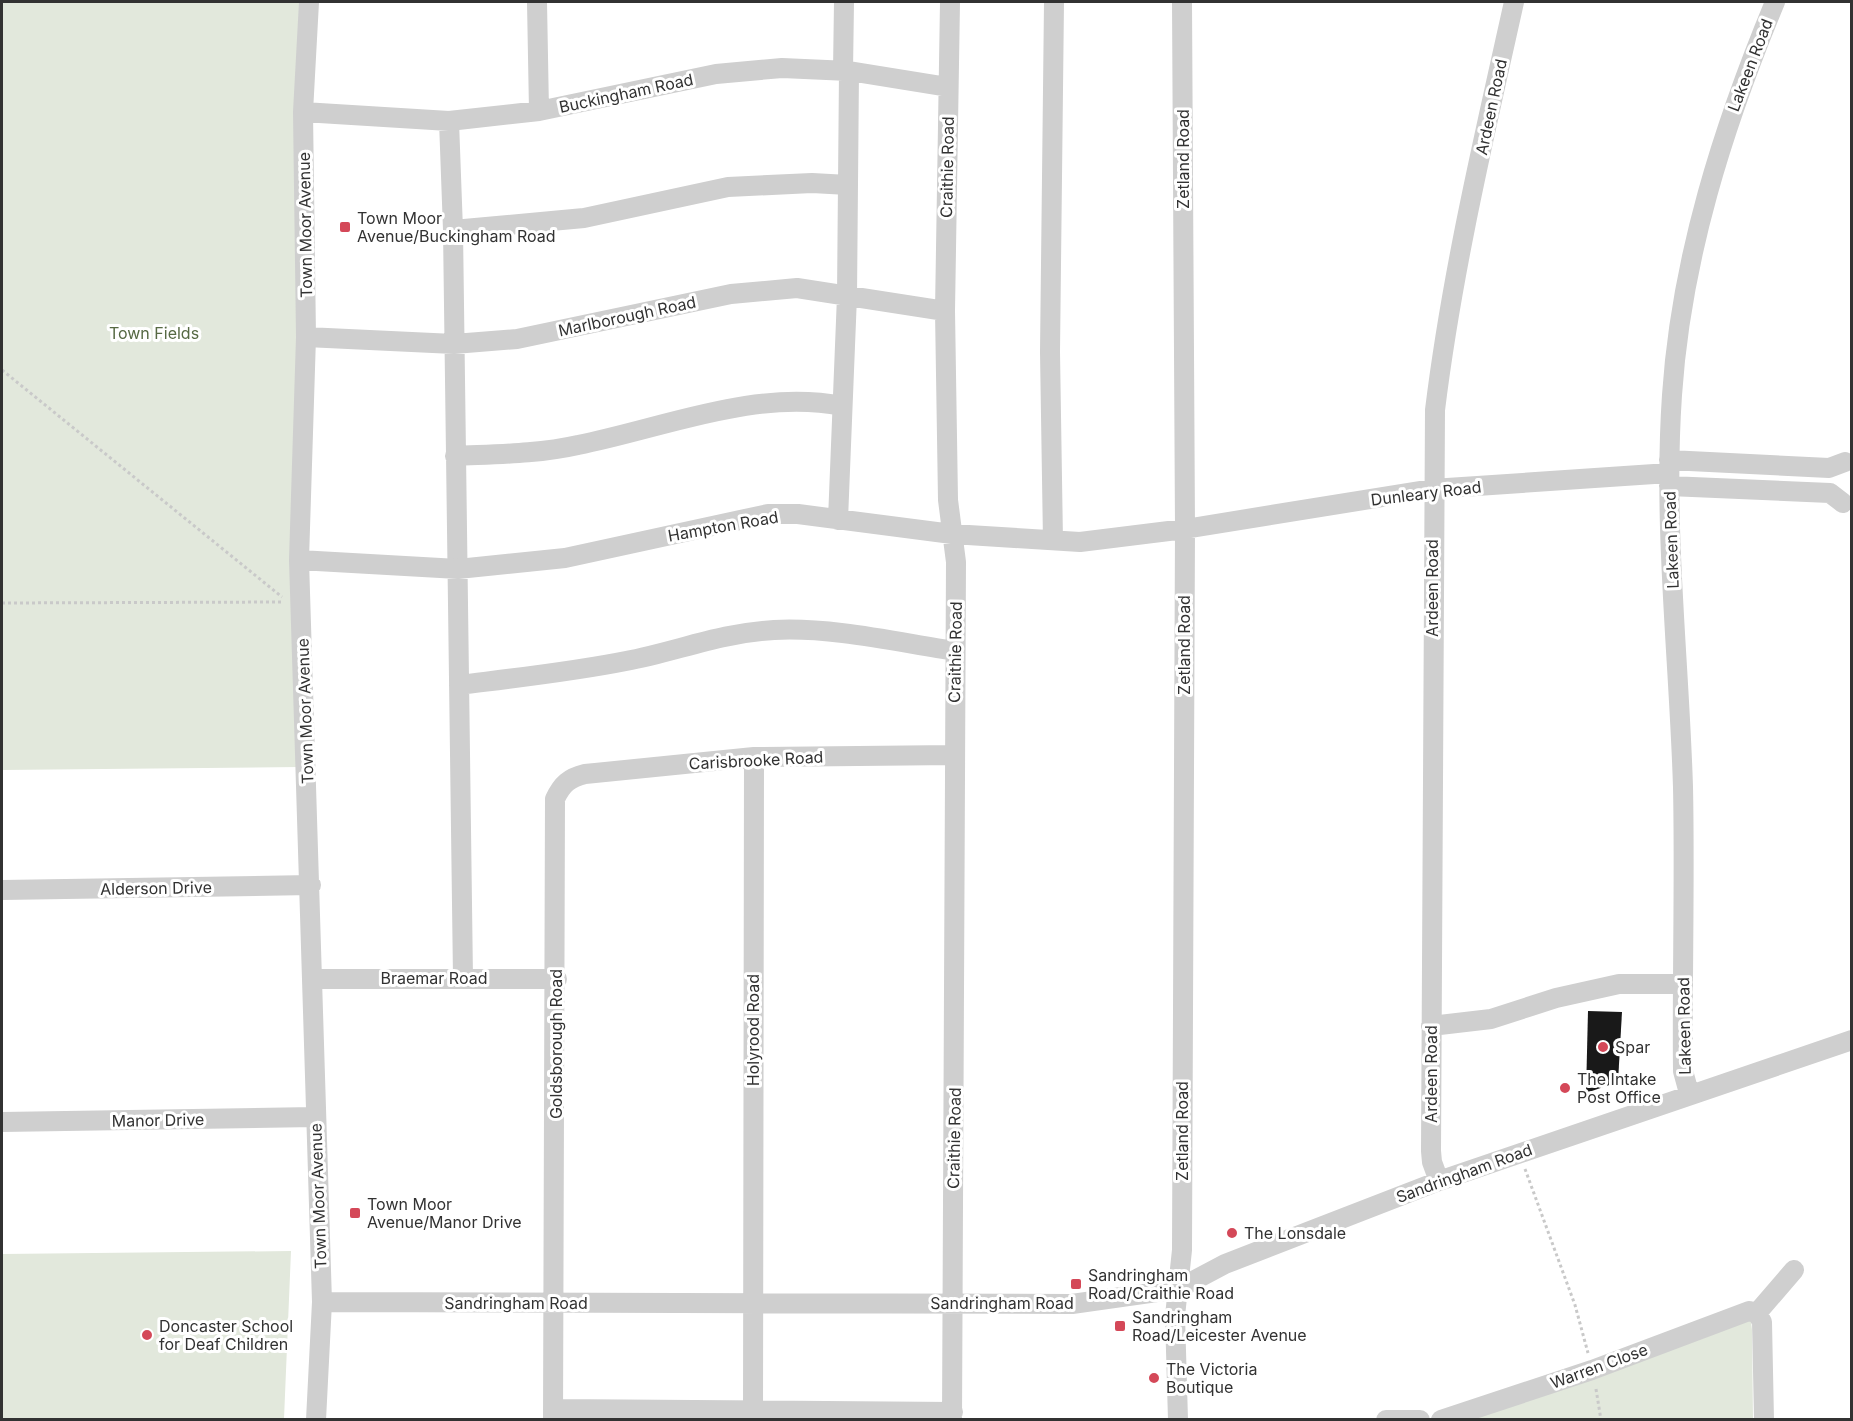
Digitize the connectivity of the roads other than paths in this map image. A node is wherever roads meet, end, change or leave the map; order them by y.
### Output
1 (309, 2) edge
2 (538, 2) edge
3 (844, 2) edge
4 (950, 2) edge
5 (1054, 2) edge
6 (1182, 2) edge
7 (1514, 2) edge
8 (1775, 2) edge
9 (846, 71) junction
10 (948, 87) junction
11 (539, 111) junction
12 (303, 112) junction
13 (449, 121) junction
14 (848, 185) junction
15 (453, 230) junction
16 (847, 296) junction
17 (945, 311) junction
18 (306, 337) junction
19 (454, 344) junction
20 (842, 406) junction
21 (455, 456) junction
22 (1848, 458) edge
23 (1669, 473) junction
24 (1432, 489) junction
25 (1847, 508) edge
26 (838, 520) junction
27 (1185, 529) junction
28 (952, 534) junction
29 (1053, 541) junction
30 (299, 560) junction
31 (458, 569) junction
32 (955, 651) junction
33 (459, 685) junction
34 (954, 755) junction
35 (754, 757) junction
36 (561, 786) joint
37 (311, 885) junction
38 (2, 890) edge
39 (462, 978) junction
40 (556, 978) junction
41 (312, 979) junction
42 (1683, 984) junction
43 (1431, 1026) junction
44 (1851, 1040) edge
45 (1689, 1094) junction
46 (315, 1117) junction
47 (2, 1122) edge
48 (1439, 1181) junction
49 (1794, 1270) dead end
50 (1178, 1288) junction
51 (322, 1302) junction
52 (554, 1303) junction
53 (752, 1304) junction
54 (952, 1304) junction
55 (1756, 1312) junction
56 (553, 1414) edge
57 (753, 1414) edge
58 (652, 1415) edge
59 (851, 1415) edge
60 (952, 1416) edge
61 (316, 1419) edge
62 (1178, 1419) edge
63 (1386, 1419) edge
64 (1420, 1419) edge
65 (1441, 1419) edge
66 (1764, 1419) edge

1 - 12 street, Town Moor Avenue
2 - 11 street
3 - 9 street
4 - 10 street, Craithie Road
5 - 29 street
6 - 27 street, Zetland Road
7 - 24 street, Ardeen Road
8 - 23 street, Lakeen Road
9 - 10 street, Buckingham Road
9 - 11 street, Buckingham Road
9 - 14 street
10 - 17 street, Craithie Road
11 - 13 street, Buckingham Road
12 - 13 street, Buckingham Road
12 - 18 street, Town Moor Avenue
13 - 15 street
14 - 15 street
14 - 16 street
15 - 19 street
16 - 17 street, Marlborough Road
16 - 19 street, Marlborough Road
16 - 20 street
17 - 28 street, Craithie Road
18 - 19 street, Marlborough Road
18 - 30 street, Town Moor Avenue
19 - 21 street
20 - 21 street
20 - 26 street
21 - 31 street
22 - 23 street, Dunleary Road
22 - 25 street
23 - 24 street, Dunleary Road
23 - 25 street, Dunleary Road
23 - 42 street, Lakeen Road
24 - 27 street, Dunleary Road
24 - 43 street, Ardeen Road
26 - 28 street, Hampton Road
26 - 31 street, Hampton Road
27 - 29 street, Hampton Road
27 - 50 street, Zetland Road
28 - 29 street, Hampton Road
28 - 32 street, Craithie Road
30 - 31 street, Hampton Road
30 - 37 street, Town Moor Avenue
31 - 33 street
32 - 33 street
32 - 34 street, Craithie Road
33 - 39 street
34 - 35 street, Carisbrooke Road
34 - 54 street, Craithie Road
35 - 36 street, Carisbrooke Road
35 - 53 street, Holyrood Road
36 - 40 street, Goldsborough Road
37 - 38 street, Alderson Drive
37 - 41 street, Town Moor Avenue
39 - 40 street, Braemar Road
39 - 41 street, Braemar Road
40 - 52 street, Goldsborough Road
41 - 46 street, Town Moor Avenue
42 - 43 street
42 - 45 street, Lakeen Road
43 - 48 street, Ardeen Road
44 - 45 street, Sandringham Road
45 - 48 street, Sandringham Road
46 - 47 street, Manor Drive
46 - 51 street, Town Moor Avenue
48 - 50 street, Sandringham Road
49 - 55 street
50 - 54 street, Sandringham Road
50 - 62 street, Zetland Road
51 - 52 street, Sandringham Road
51 - 61 street, Town Moor Avenue
52 - 53 street, Sandringham Road
52 - 56 street, Goldsborough Road
53 - 54 street, Sandringham Road
53 - 57 street, Holyrood Road
54 - 60 street, Craithie Road
55 - 65 street, Warren Close
55 - 66 street
56 - 58 street
57 - 58 street
57 - 59 street
59 - 60 street
63 - 64 street

